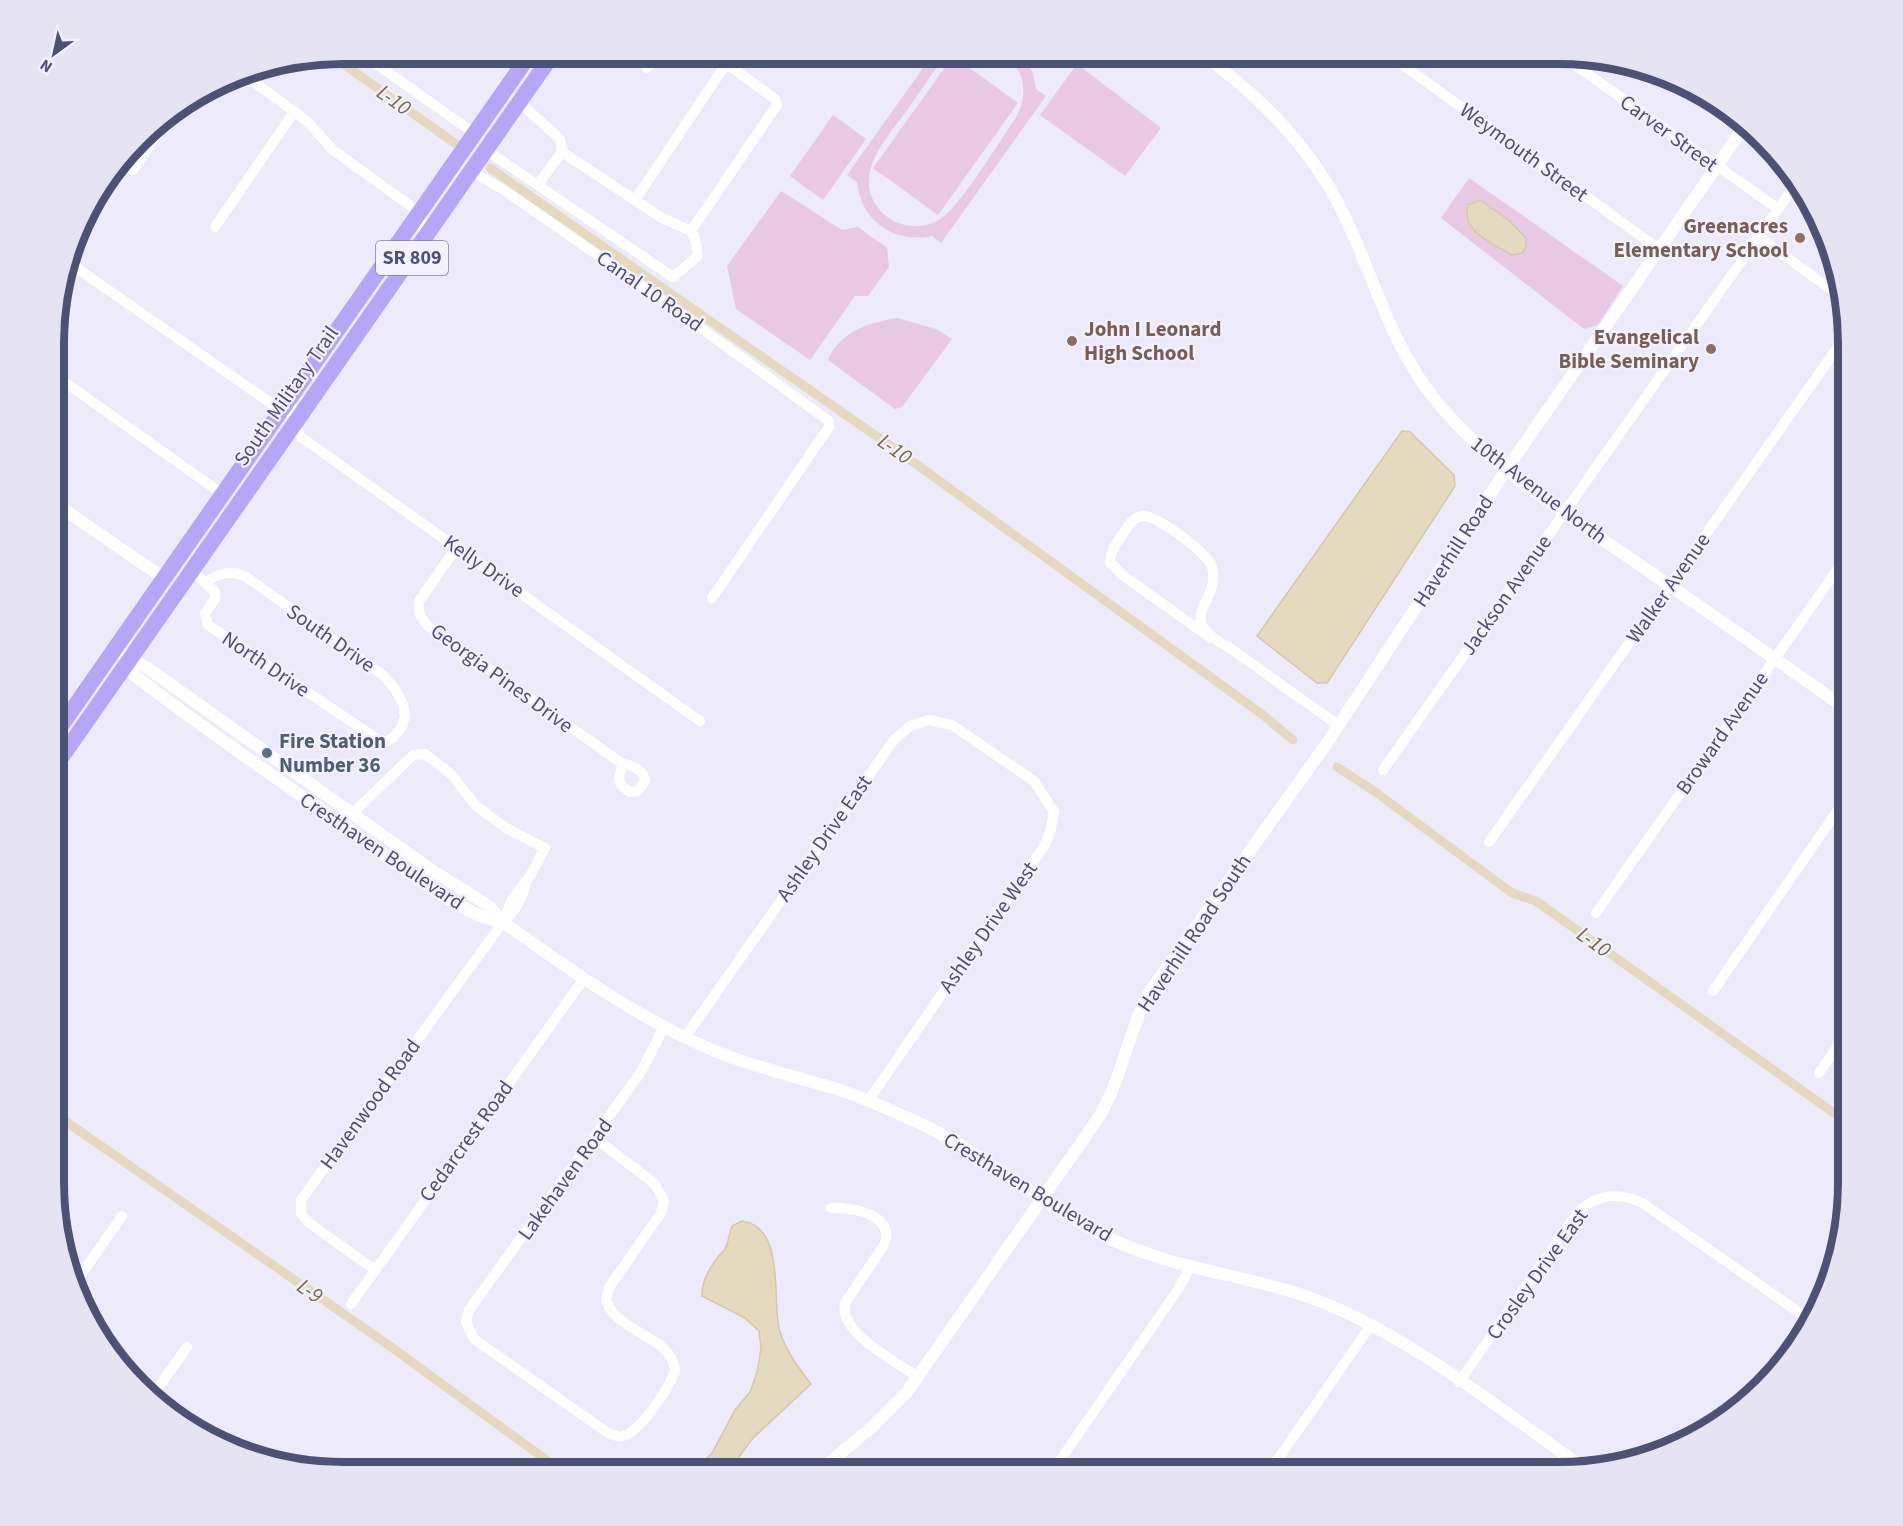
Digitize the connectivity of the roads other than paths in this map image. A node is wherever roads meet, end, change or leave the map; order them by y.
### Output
1 (376, 64) edge
2 (523, 64) edge
3 (546, 64) edge
4 (650, 64) edge
5 (726, 64) joint
6 (1215, 64) edge
7 (1403, 64) edge
8 (1575, 65) edge
9 (647, 68) dead end
10 (251, 80) edge
11 (496, 102) junction
12 (519, 102) junction
13 (294, 112) junction
14 (1741, 132) edge
15 (474, 133) junction
16 (155, 138) edge
17 (486, 150) junction
18 (562, 152) junction
19 (1716, 167) junction
20 (133, 170) dead end
21 (471, 171) junction
22 (541, 186) junction
23 (1791, 189) edge
24 (635, 200) junction
25 (447, 206) junction
26 (1778, 209) junction
27 (419, 212) junction
28 (215, 227) dead end
29 (691, 231) junction
30 (1759, 237) junction
31 (423, 243) junction
32 (1659, 249) junction
33 (75, 267) edge
34 (1833, 291) edge
35 (1838, 347) edge
36 (64, 382) edge
37 (291, 397) junction
38 (282, 411) junction
39 (294, 423) junction
40 (263, 437) junction
41 (267, 461) junction
42 (1506, 470) junction
43 (221, 493) junction
44 (64, 510) edge
45 (1564, 513) junction
46 (457, 547) junction
47 (1838, 569) edge
48 (191, 570) junction
49 (162, 577) junction
50 (206, 582) junction
51 (1670, 585) junction
52 (712, 598) dead end
53 (1211, 638) junction
54 (112, 649) junction
55 (1775, 658) junction
56 (129, 659) junction
57 (1838, 703) edge
58 (64, 721) edge
59 (700, 721) dead end
60 (1338, 725) junction
61 (382, 743) joint
62 (1327, 743) joint
63 (64, 753) edge
64 (1001, 756) joint
65 (623, 764) dead end
66 (1383, 770) dead end
67 (1838, 810) edge
68 (357, 816) junction
69 (1489, 842) dead end
70 (1596, 913) dead end
71 (502, 922) junction
72 (583, 980) junction
73 (1713, 991) dead end
74 (664, 1027) junction
75 (685, 1037) junction
76 (1838, 1045) edge
77 (1819, 1073) dead end
78 (868, 1101) junction
79 (595, 1138) junction
80 (1042, 1199) junction
81 (831, 1208) dead end
82 (122, 1216) dead end
83 (1190, 1268) junction
84 (375, 1270) junction
85 (80, 1276) edge
86 (351, 1304) dead end
87 (1804, 1316) edge
88 (1371, 1325) junction
89 (187, 1347) dead end
90 (918, 1377) junction
91 (1459, 1382) junction
92 (157, 1389) edge
93 (1574, 1461) edge
94 (830, 1462) edge
95 (1059, 1462) edge
96 (1276, 1462) edge

1 - 15 street
2 - 11 main road, South Military Trail / SR 809
3 - 12 main road, South Military Trail / SR 809
4 - 9 street
5 - 24 street
5 - 29 street
6 - 42 street, 10th Avenue North
7 - 32 street, Weymouth Street
8 - 19 street, Carver Street
10 - 13 street
11 - 15 main road, South Military Trail / SR 809
11 - 25 main road
12 - 17 main road, South Military Trail / SR 809
12 - 18 street
13 - 27 street
13 - 28 street
14 - 19 street, Haverhill Road
15 - 27 main road, South Military Trail / SR 809
16 - 20 street
17 - 21 main road, South Military Trail / SR 809
17 - 22 street
18 - 22 street
18 - 24 street
19 - 26 street, Carver Street
19 - 32 street, Haverhill Road
21 - 25 main road, South Military Trail / SR 809
21 - 52 street, Canal 10 Road
22 - 29 street
23 - 26 street, Jackson Avenue
24 - 29 street
25 - 31 main road, South Military Trail / SR 809
26 - 30 street, Jackson Avenue
27 - 31 street
27 - 37 main road, South Military Trail / SR 809
30 - 34 street
30 - 45 street, Jackson Avenue
31 - 39 main road, South Military Trail / SR 809
32 - 42 street, Haverhill Road
33 - 38 street
35 - 51 street, Walker Avenue
36 - 43 street
37 - 38 main road, South Military Trail / SR 809
37 - 39 street
38 - 40 main road, South Military Trail / SR 809
39 - 41 main road, South Military Trail / SR 809
39 - 46 street, Kelly Drive
40 - 41 main road
40 - 43 main road, South Military Trail / SR 809
41 - 48 main road, South Military Trail / SR 809
42 - 45 street, 10th Avenue North
42 - 60 street, Haverhill Road
43 - 49 main road, South Military Trail / SR 809
44 - 49 street
45 - 51 street, 10th Avenue North
45 - 66 street, Jackson Avenue
46 - 59 street, Kelly Drive
46 - 65 street, Georgia Pines Drive
47 - 55 street, Broward Avenue
48 - 50 street
48 - 56 main road, South Military Trail / SR 809
49 - 54 main road, South Military Trail / SR 809
50 - 61 street, North Drive
50 - 61 street, South Drive
51 - 55 street, 10th Avenue North
51 - 69 street, Walker Avenue
53 - 53 street
53 - 60 street
54 - 56 street, Cresthaven Boulevard
54 - 58 main road, South Military Trail / SR 809
55 - 57 street, 10th Avenue North
55 - 70 street, Broward Avenue
56 - 63 main road, South Military Trail / SR 809
56 - 68 street, Cresthaven Boulevard
56 - 71 street, Cresthaven Boulevard
60 - 62 street, Haverhill Road
62 - 80 street, Haverhill Road South
64 - 75 street, Ashley Drive East
64 - 78 street, Ashley Drive West
67 - 73 street
68 - 71 street, Cresthaven Boulevard
68 - 71 street, Havenwood Road
71 - 72 street, Cresthaven Boulevard
71 - 84 street, Havenwood Road
72 - 74 street, Cresthaven Boulevard
72 - 84 street, Cedarcrest Road
74 - 75 street, Cresthaven Boulevard
74 - 79 street, Lakehaven Road
75 - 78 street, Cresthaven Boulevard
76 - 77 street
78 - 80 street, Cresthaven Boulevard
79 - 79 street, Lakehaven Road
80 - 83 street, Cresthaven Boulevard
80 - 90 street, Haverhill Road South
81 - 90 street
82 - 85 street
83 - 88 street, Cresthaven Boulevard
83 - 95 street
84 - 86 street, Cedarcrest Road
87 - 91 street, Crosley Drive East
88 - 91 street, Cresthaven Boulevard
88 - 96 street
89 - 92 street
90 - 94 street, Haverhill Road South
91 - 93 street, Cresthaven Boulevard

